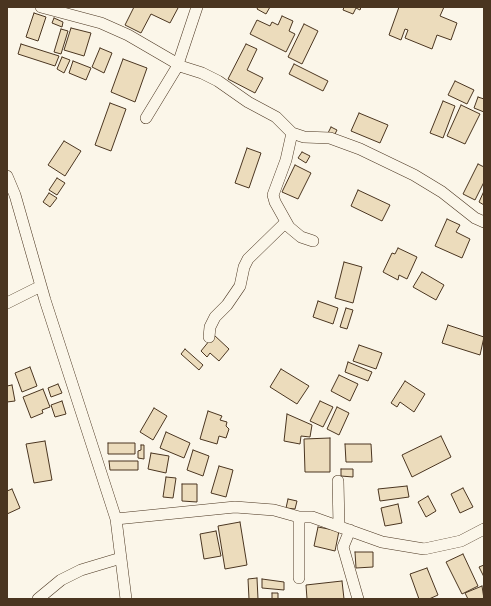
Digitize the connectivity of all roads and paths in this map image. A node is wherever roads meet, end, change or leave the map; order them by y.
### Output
1 (41, 7) edge
2 (197, 7) edge
3 (177, 63) junction
4 (146, 118) dead end
5 (292, 133) junction
6 (7, 176) edge
7 (286, 222) junction
8 (484, 222) edge
9 (313, 241) dead end
10 (41, 286) junction
11 (7, 303) edge
12 (209, 337) dead end
13 (338, 481) dead end
14 (299, 517) junction
15 (116, 519) junction
16 (339, 526) junction
17 (484, 529) edge
18 (350, 530) junction
19 (121, 558) junction
20 (299, 578) dead end
21 (38, 599) edge
22 (126, 599) edge
23 (358, 599) edge

1 - 3 street
2 - 3 street
3 - 4 street
3 - 5 street
5 - 7 street
5 - 8 street
6 - 10 street
7 - 9 street
7 - 12 street
10 - 11 street
10 - 15 street
13 - 16 street
14 - 15 street
14 - 16 street
14 - 20 street
15 - 19 street
16 - 18 street
17 - 18 street
18 - 23 street
19 - 21 street
19 - 22 street

